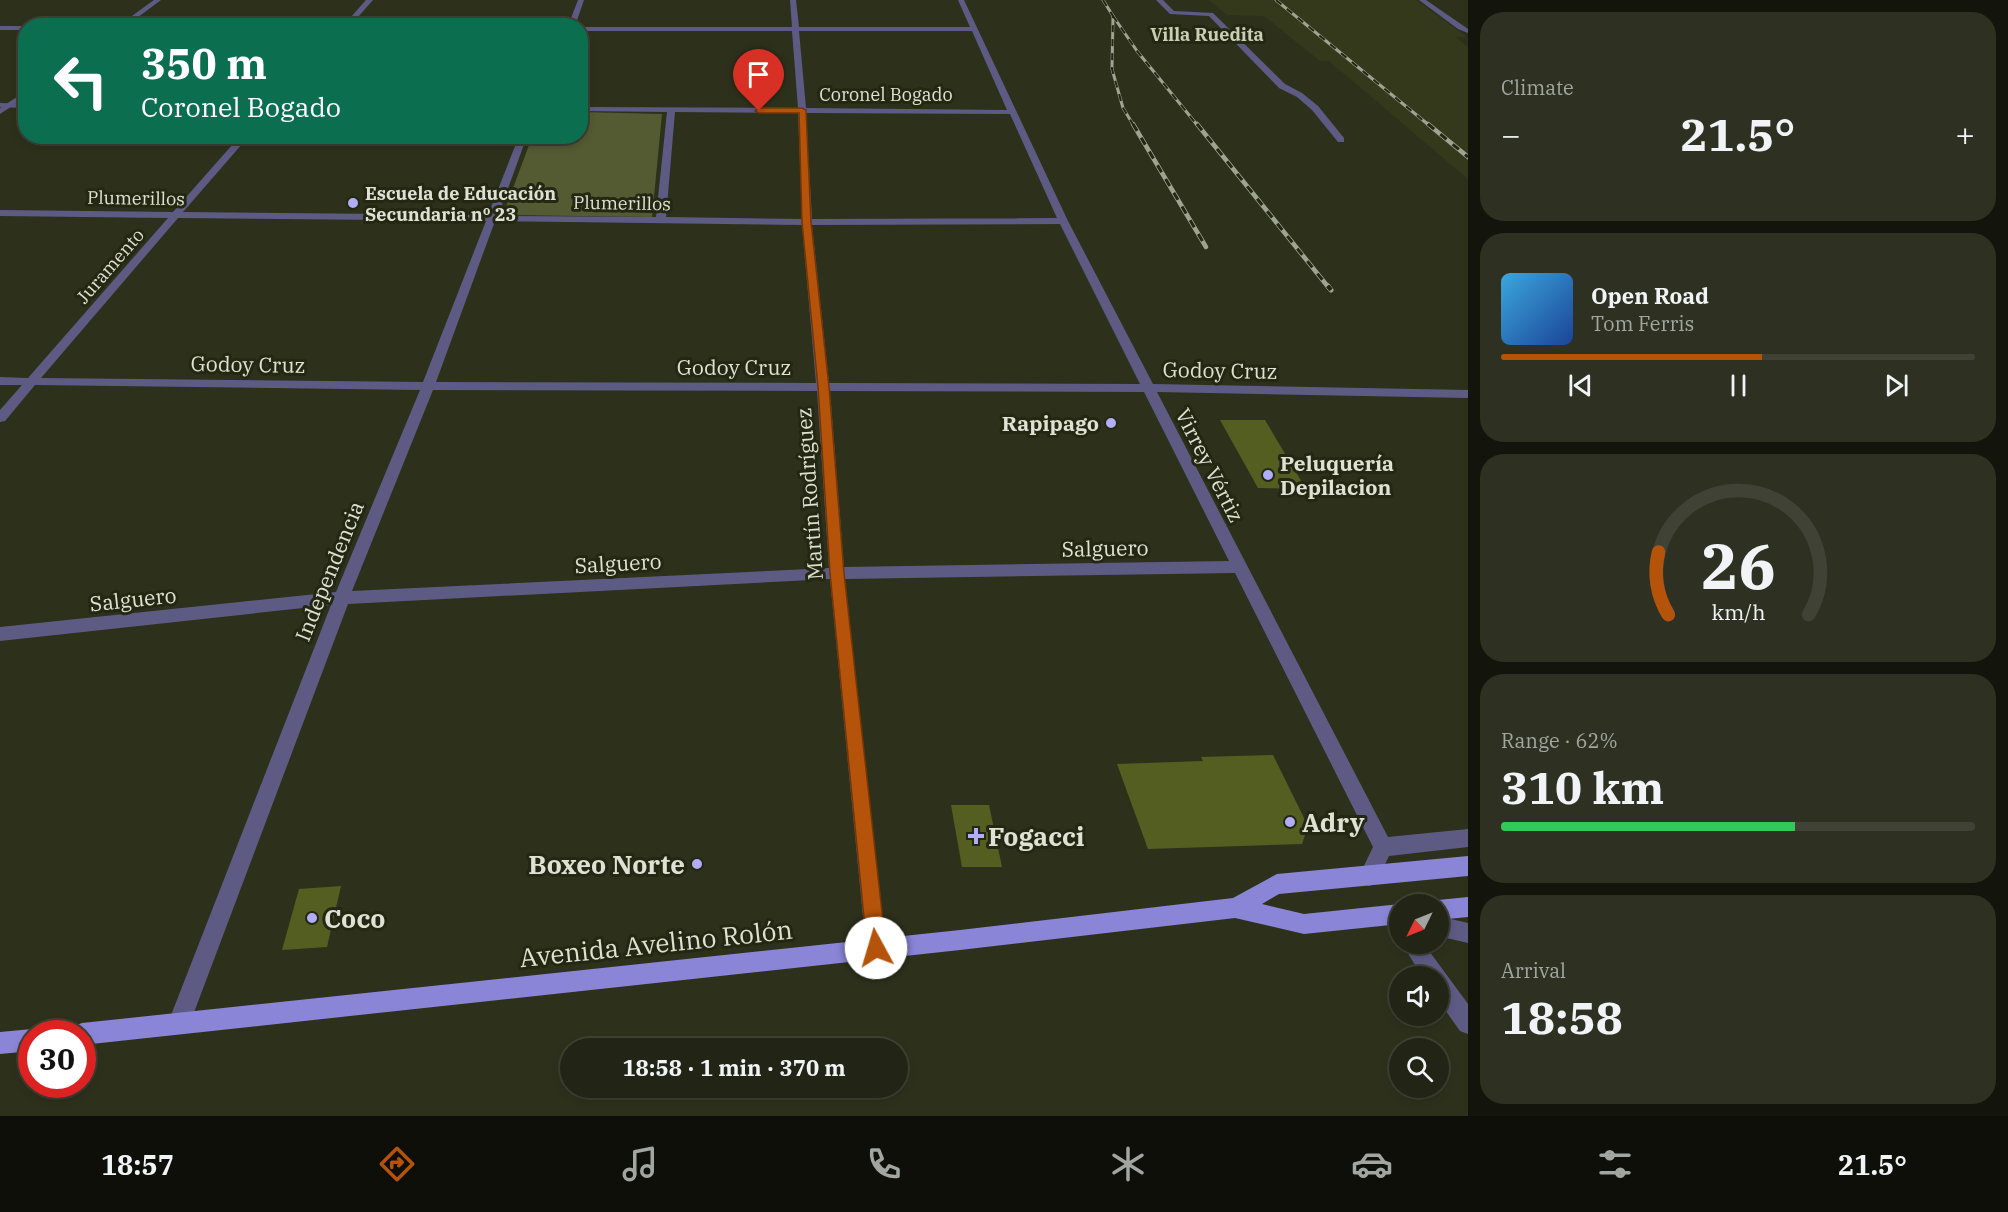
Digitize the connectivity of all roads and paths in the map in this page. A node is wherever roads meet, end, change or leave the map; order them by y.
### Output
1 (158, 0) edge
2 (370, 0) edge
3 (581, 0) edge
4 (793, 0) edge
5 (961, 0) edge
6 (1159, 0) edge
7 (1422, 0) edge
8 (132, 18) edge
9 (353, 18) edge
10 (574, 18) edge
11 (0, 28) edge
12 (18, 28) edge
13 (588, 29) edge
14 (796, 29) junction
15 (973, 29) junction
16 (1468, 31) edge
17 (18, 97) edge
18 (4, 105) edge
19 (588, 109) edge
20 (802, 110) junction
21 (671, 111) junction
22 (0, 112) edge
23 (1012, 112) junction
24 (1341, 140) dead end
25 (238, 144) edge
26 (520, 144) edge
27 (0, 213) edge
28 (177, 215) junction
29 (492, 217) junction
30 (661, 220) junction
31 (1063, 221) junction
32 (807, 222) junction
33 (0, 381) edge
34 (32, 381) junction
35 (428, 386) junction
36 (823, 387) junction
37 (1148, 388) junction
38 (1468, 394) edge
39 (0, 418) edge
40 (1241, 567) junction
41 (837, 573) junction
42 (342, 598) junction
43 (0, 634) edge
44 (1468, 838) edge
45 (1383, 848) junction
46 (1468, 866) edge
47 (1369, 876) junction
48 (1468, 907) edge
49 (1235, 908) junction
50 (1449, 909) edge
51 (1389, 919) edge
52 (1449, 929) edge
53 (1468, 933) edge
54 (876, 948) junction
55 (1449, 996) edge
56 (179, 1023) junction
57 (1468, 1023) edge
58 (96, 1032) edge
59 (18, 1041) edge
60 (0, 1043) edge

1 - 8 street
2 - 9 street
3 - 10 street
4 - 14 street, Martín Rodríguez
5 - 15 street, Virrey Vértiz
6 - 24 street
7 - 16 street
11 - 12 street
13 - 14 street
14 - 15 street
14 - 20 street, Martín Rodríguez
15 - 23 street, Virrey Vértiz
17 - 18 street
18 - 22 street
19 - 21 street, Coronel Bogado
20 - 21 street, Coronel Bogado
20 - 23 street, Coronel Bogado
20 - 32 street, Martín Rodríguez
21 - 30 street
23 - 31 street, Virrey Vértiz
25 - 28 street, Juramento
26 - 29 street, Independencia
27 - 28 street, Plumerillos
28 - 29 street, Plumerillos
28 - 34 street, Juramento
29 - 30 street, Plumerillos
29 - 35 street, Independencia
30 - 32 street, Plumerillos
31 - 32 street, Plumerillos
31 - 37 street, Virrey Vértiz
32 - 36 street, Martín Rodríguez
33 - 34 street, Godoy Cruz
34 - 35 street, Godoy Cruz
34 - 39 street, Juramento
35 - 36 street, Godoy Cruz
35 - 42 street, Independencia
36 - 37 street, Godoy Cruz
36 - 41 street, Martín Rodríguez
37 - 38 street, Godoy Cruz
37 - 40 street, Virrey Vértiz
40 - 41 street, Salguero
40 - 45 street, Virrey Vértiz
41 - 42 street, Salguero
41 - 54 street, Martín Rodríguez
42 - 43 street, Salguero
42 - 56 street, Independencia
44 - 45 street
45 - 47 street
46 - 47 main road, Avenida Avelino Rolón
47 - 49 main road, Avenida Avelino Rolón
48 - 50 main road
49 - 51 main road, Avenida Avelino Rolón
49 - 54 main road, Avenida Avelino Rolón
52 - 53 street
54 - 56 main road, Avenida Avelino Rolón
55 - 57 street
56 - 58 main road, Avenida Avelino Rolón
59 - 60 main road

